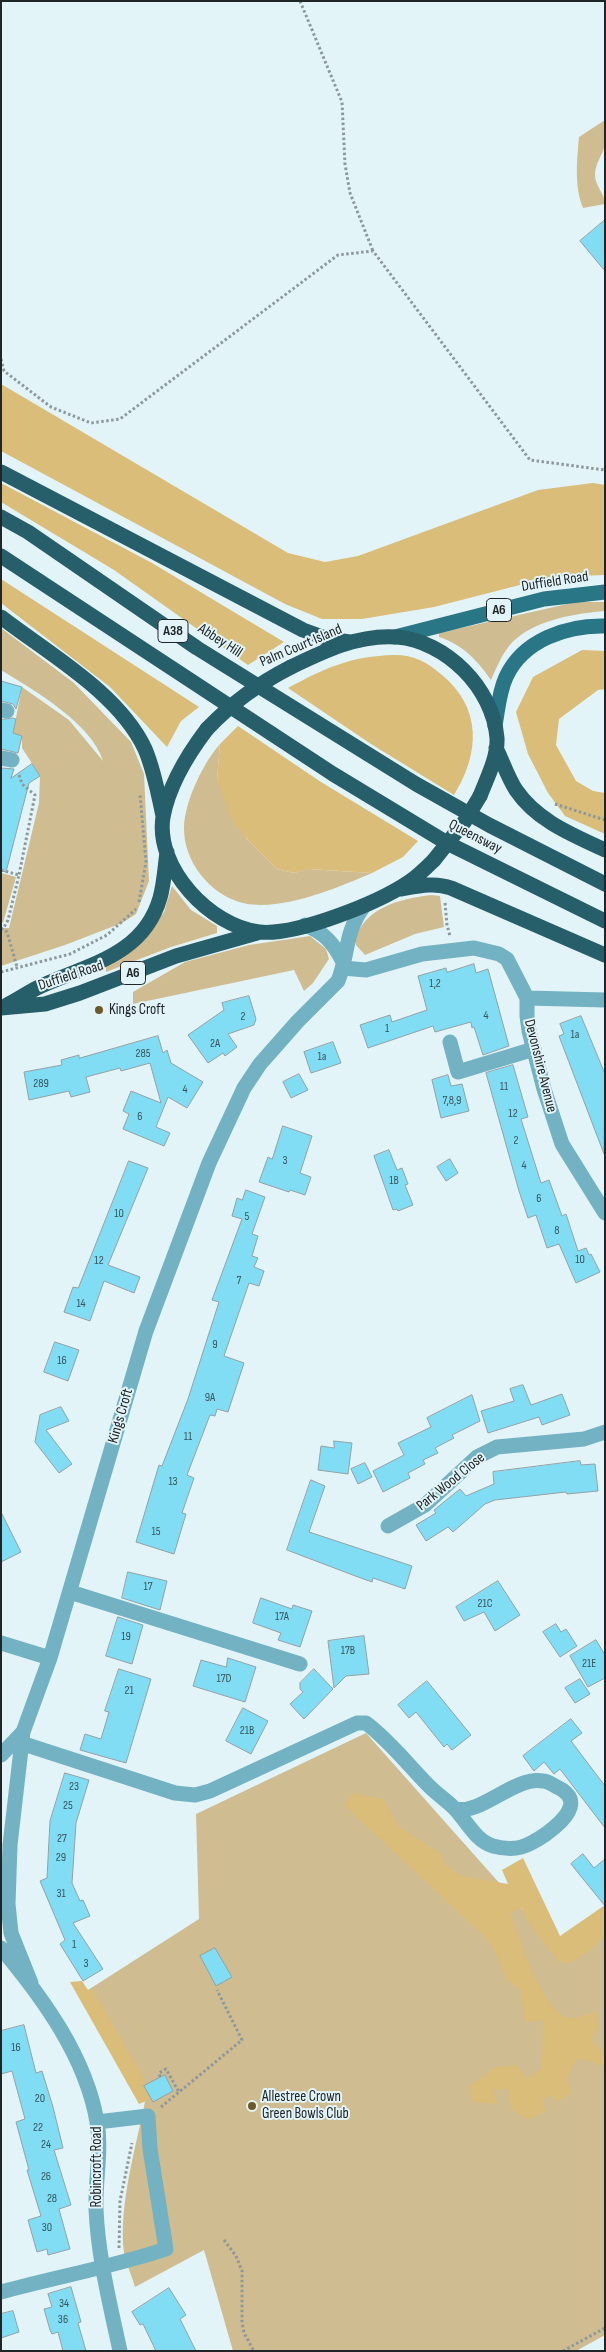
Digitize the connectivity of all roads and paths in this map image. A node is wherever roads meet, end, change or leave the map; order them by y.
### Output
1 (300, 1) edge
2 (373, 251) junction
3 (1, 359) edge
4 (605, 470) edge
5 (1, 472) edge
6 (1, 517) edge
7 (1, 556) edge
8 (605, 592) edge
9 (1, 617) edge
10 (605, 626) edge
11 (395, 637) junction
12 (350, 642) junction
13 (494, 726) junction
14 (347, 742) joint
15 (496, 748) junction
16 (6, 759) edge
17 (140, 791) dead end
18 (550, 802) dead end
19 (163, 818) junction
20 (605, 820) edge
21 (605, 850) edge
22 (167, 852) junction
23 (1, 870) edge
24 (19, 875) junction
25 (605, 884) edge
26 (397, 890) junction
27 (445, 900) dead end
28 (364, 906) junction
29 (605, 921) edge
30 (306, 925) junction
31 (2, 928) edge
32 (260, 932) junction
33 (454, 949) junction
34 (605, 955) edge
35 (343, 965) junction
36 (17, 967) junction
37 (1, 972) edge
38 (527, 998) junction
39 (605, 1000) edge
40 (2, 1008) edge
41 (450, 1042) dead end
42 (534, 1049) junction
43 (605, 1213) edge
44 (605, 1432) edge
45 (388, 1526) dead end
46 (70, 1592) junction
47 (1, 1643) edge
48 (50, 1658) junction
49 (300, 1664) dead end
50 (22, 1738) junction
51 (1, 1755) edge
52 (455, 1809) junction
53 (1, 1948) edge
54 (31, 1983) junction
55 (216, 1990) dead end
56 (160, 2077) dead end
57 (179, 2092) junction
58 (141, 2117) junction
59 (97, 2122) junction
60 (224, 2240) dead end
61 (120, 2264) junction
62 (102, 2266) junction
63 (1, 2292) edge
64 (605, 2328) edge
65 (120, 2351) edge
66 (254, 2351) edge
67 (563, 2351) edge

1 - 2 path
2 - 3 path
2 - 4 path
5 - 12 highway
6 - 14 highway, Abbey Hill / A38
7 - 29 highway, Queensway / A38
8 - 11 main road, Duffield Road / A6
9 - 19 highway
10 - 13 main road, A6
11 - 12 highway, Palm Court Island / A6
11 - 13 highway, Palm Court Island / A6
12 - 19 highway, Palm Court Island / A6, bridge
13 - 15 highway, Palm Court Island / A6
14 - 25 highway, Queensway / A38
15 - 21 highway
15 - 26 highway, Palm Court Island / A6, bridge
16 - 24 path
17 - 36 path
18 - 20 path
19 - 22 highway, Palm Court Island / A6
22 - 32 highway, Palm Court Island / A6
22 - 40 highway, Duffield Road / A6
23 - 24 path
24 - 31 path
26 - 28 highway, Palm Court Island / A6
26 - 34 highway
27 - 33 path
28 - 30 highway, Palm Court Island / A6
28 - 35 street, Kings Croft
30 - 32 highway, Palm Court Island / A6
30 - 35 street
31 - 36 path
32 - 40 highway, Duffield Road / A6
33 - 35 street, Devonshire Avenue
33 - 38 street, Devonshire Avenue
35 - 46 street, Kings Croft
36 - 37 path
38 - 39 street
38 - 42 street, Devonshire Avenue
41 - 42 street
42 - 43 street, Devonshire Avenue
44 - 45 street, Park Wood Close
46 - 48 street, Kings Croft
46 - 49 street
47 - 48 street
48 - 50 street, Kings Croft
50 - 51 street
50 - 52 street
50 - 54 street, Kings Croft
52 - 52 street
53 - 54 street, Robincroft Road
54 - 59 street, Robincroft Road
55 - 57 path
56 - 57 path
57 - 58 path
58 - 59 street
58 - 61 path
58 - 61 street
59 - 62 street, Robincroft Road
60 - 66 path
61 - 62 street
62 - 63 street
62 - 65 street, Robincroft Road
64 - 67 path

